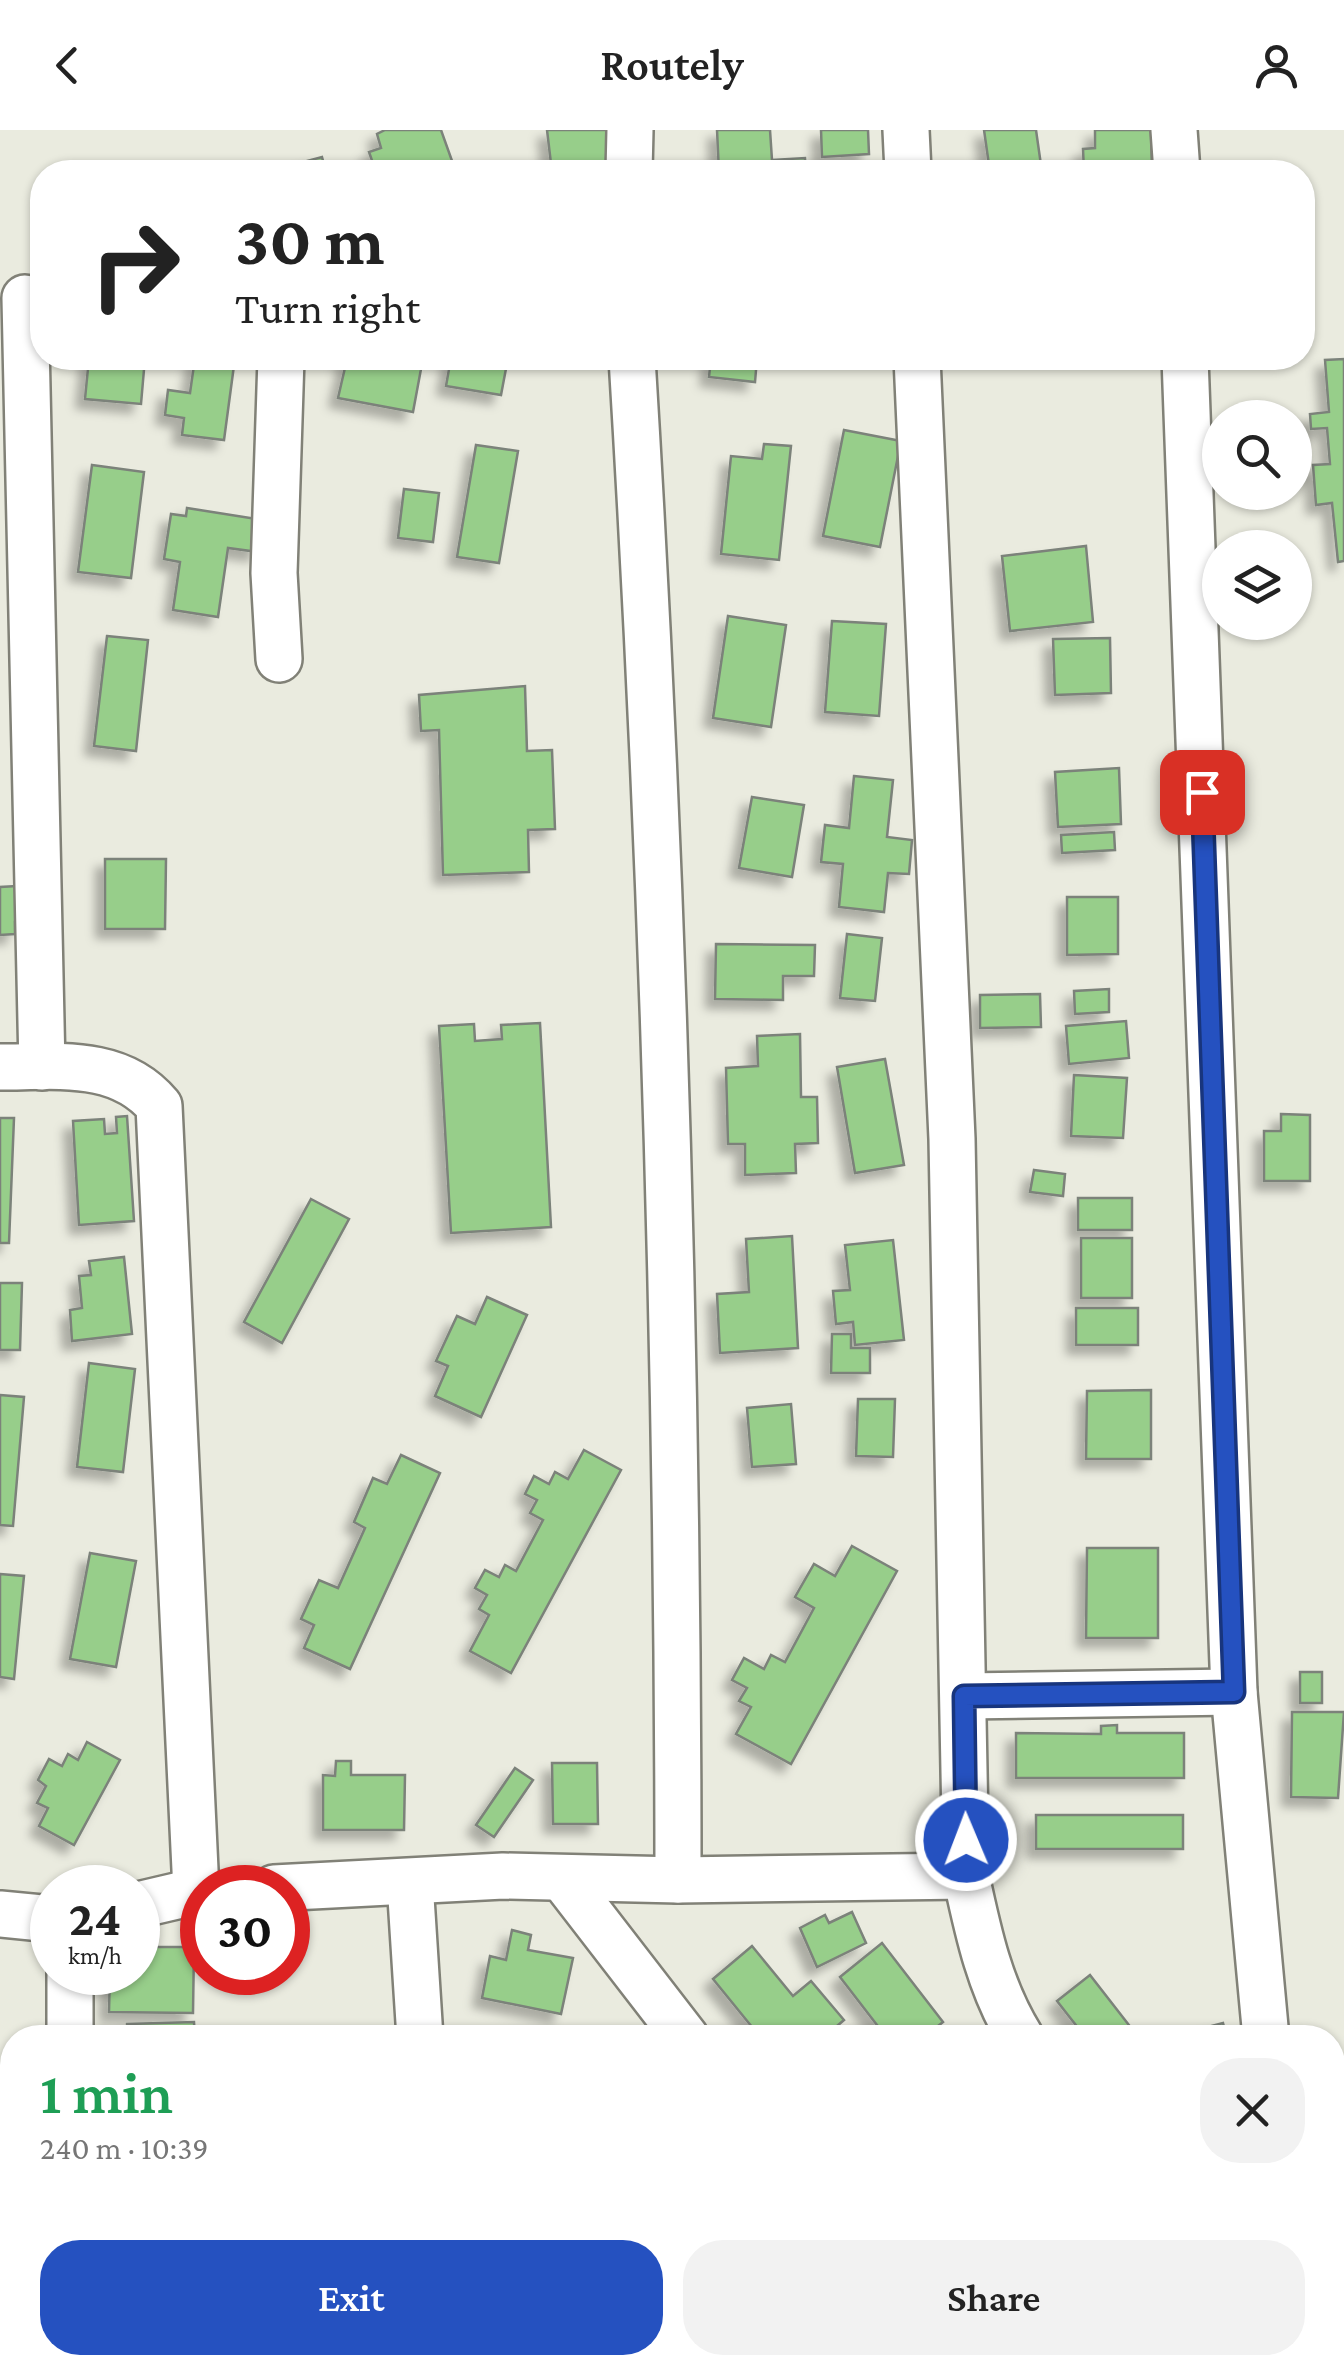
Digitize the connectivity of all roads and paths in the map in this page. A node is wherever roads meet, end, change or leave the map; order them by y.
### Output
1 (630, 130) edge
2 (906, 130) edge
3 (1174, 130) edge
4 (629, 160) edge
5 (907, 160) edge
6 (1175, 160) edge
7 (22, 298) edge
8 (281, 370) edge
9 (633, 370) edge
10 (918, 370) edge
11 (1186, 370) edge
12 (279, 659) dead end
13 (21, 1067) edge
14 (1234, 1692) junction
15 (964, 1696) junction
16 (198, 1865) edge
17 (966, 1876) junction
18 (564, 1880) junction
19 (678, 1880) junction
20 (410, 1882) junction
21 (310, 1886) edge
22 (0, 1914) edge
23 (30, 1917) edge
24 (70, 1995) edge
25 (70, 2025) edge
26 (419, 2025) edge
27 (676, 2025) edge
28 (1013, 2025) edge
29 (1265, 2025) edge

1 - 4 street
2 - 5 street
3 - 6 street
7 - 13 street
8 - 12 street
9 - 19 street
10 - 15 street
11 - 14 street
13 - 16 street
14 - 15 street
14 - 29 street
15 - 17 street
17 - 19 street
17 - 28 street
18 - 19 street
18 - 20 street
18 - 27 street
20 - 21 street
20 - 26 street
22 - 23 street
24 - 25 street

